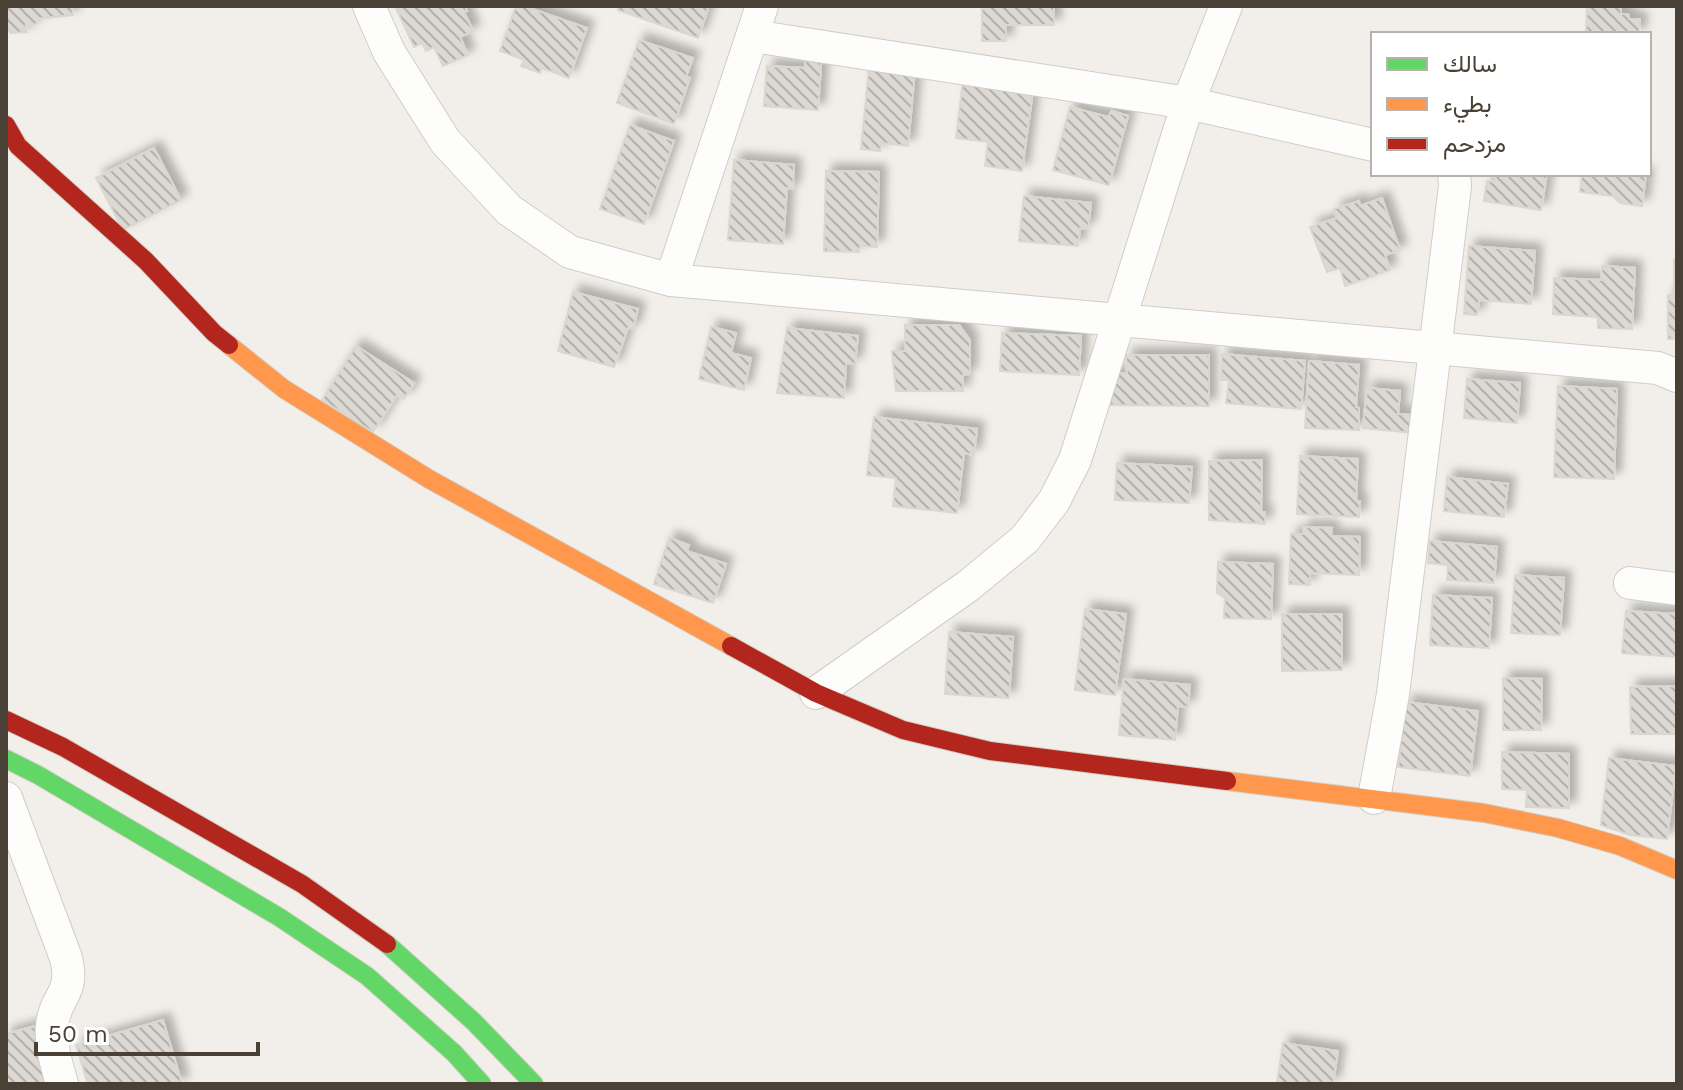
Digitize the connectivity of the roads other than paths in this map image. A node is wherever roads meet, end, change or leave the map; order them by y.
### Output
1 (369, 6) edge
2 (1226, 6) edge
3 (757, 21) edge
4 (1188, 103) junction
5 (10, 139) edge
6 (1371, 145) edge
7 (1454, 176) edge
8 (671, 280) junction
9 (1120, 319) junction
10 (1435, 348) junction
11 (1677, 376) edge
12 (1630, 583) dead end
13 (1677, 589) edge
14 (816, 693) junction
15 (6, 720) edge
16 (6, 759) edge
17 (6, 798) edge
18 (1374, 798) junction
19 (1677, 870) edge
20 (62, 1084) edge
21 (482, 1084) edge
22 (534, 1084) edge

1 - 8 street
2 - 4 street
3 - 4 street
3 - 8 street
4 - 6 street
4 - 9 street
5 - 14 street
7 - 10 street
8 - 9 street
9 - 10 street
9 - 14 street
10 - 11 street
10 - 18 street
12 - 13 street
14 - 18 street
15 - 22 street
16 - 21 street
17 - 20 street
18 - 19 street

